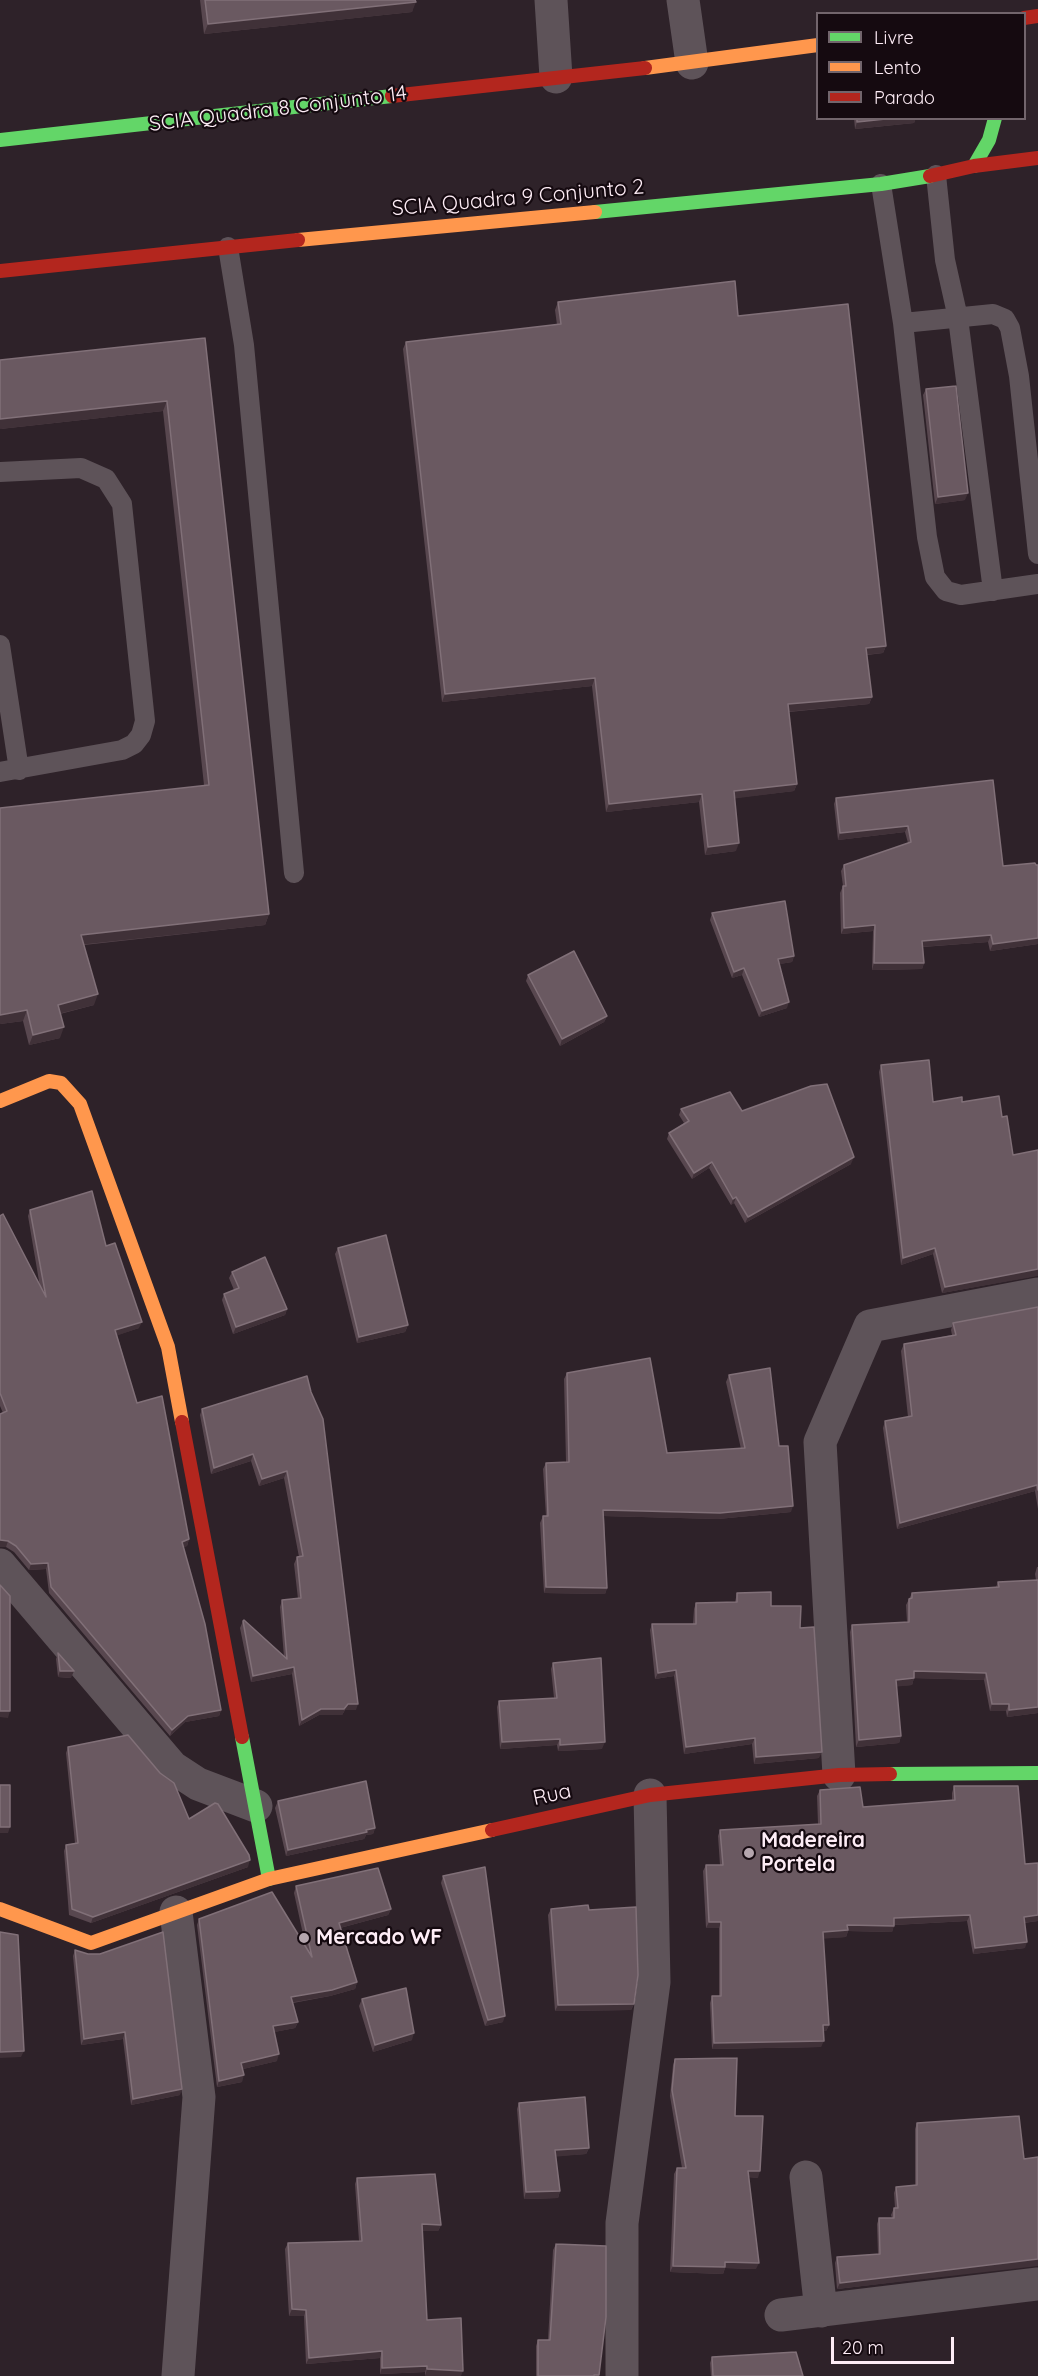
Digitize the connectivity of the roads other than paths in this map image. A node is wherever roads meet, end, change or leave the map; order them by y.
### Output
1 (551, 0) edge
2 (683, 0) edge
3 (816, 45) edge
4 (692, 63) junction
5 (556, 77) junction
6 (994, 120) edge
7 (0, 141) edge
8 (1038, 158) edge
9 (974, 166) junction
10 (936, 175) junction
11 (881, 184) junction
12 (228, 247) junction
13 (0, 271) edge
14 (958, 318) junction
15 (903, 323) junction
16 (0, 472) edge
17 (1038, 554) edge
18 (1038, 584) edge
19 (993, 591) junction
20 (0, 645) edge
21 (9, 771) edge
22 (294, 873) dead end
23 (0, 1101) edge
24 (1038, 1294) edge
25 (0, 1565) edge
26 (1038, 1773) edge
27 (839, 1775) junction
28 (650, 1795) junction
29 (256, 1806) junction
30 (269, 1879) junction
31 (0, 1909) edge
32 (177, 1912) junction
33 (806, 2177) dead end
34 (1038, 2284) edge
35 (821, 2311) junction
36 (781, 2315) dead end
37 (178, 2376) edge
38 (622, 2376) edge

1 - 5 street
2 - 4 street
3 - 4 street, SCIA Quadra 8 Conjunto 14
4 - 5 street, SCIA Quadra 8 Conjunto 14
5 - 7 street, SCIA Quadra 8 Conjunto 14
6 - 9 street
8 - 9 street, SCIA Quadra 9 Conjunto 2
9 - 10 street, SCIA Quadra 9 Conjunto 2
10 - 11 street, SCIA Quadra 9 Conjunto 2
10 - 14 lane
11 - 12 street, SCIA Quadra 9 Conjunto 2
11 - 15 lane
12 - 13 street, SCIA Quadra 9 Conjunto 2
12 - 22 lane
14 - 15 lane
14 - 17 lane
14 - 19 lane
15 - 19 lane
16 - 21 lane
18 - 19 lane
20 - 21 lane
23 - 29 street
24 - 27 street
25 - 29 street
26 - 27 street, Rua
27 - 28 street, Rua
28 - 30 street, Rua
28 - 38 street
29 - 30 street
30 - 32 street, Rua
31 - 32 street, Rua
32 - 37 street
33 - 35 street
34 - 35 street
35 - 36 street

